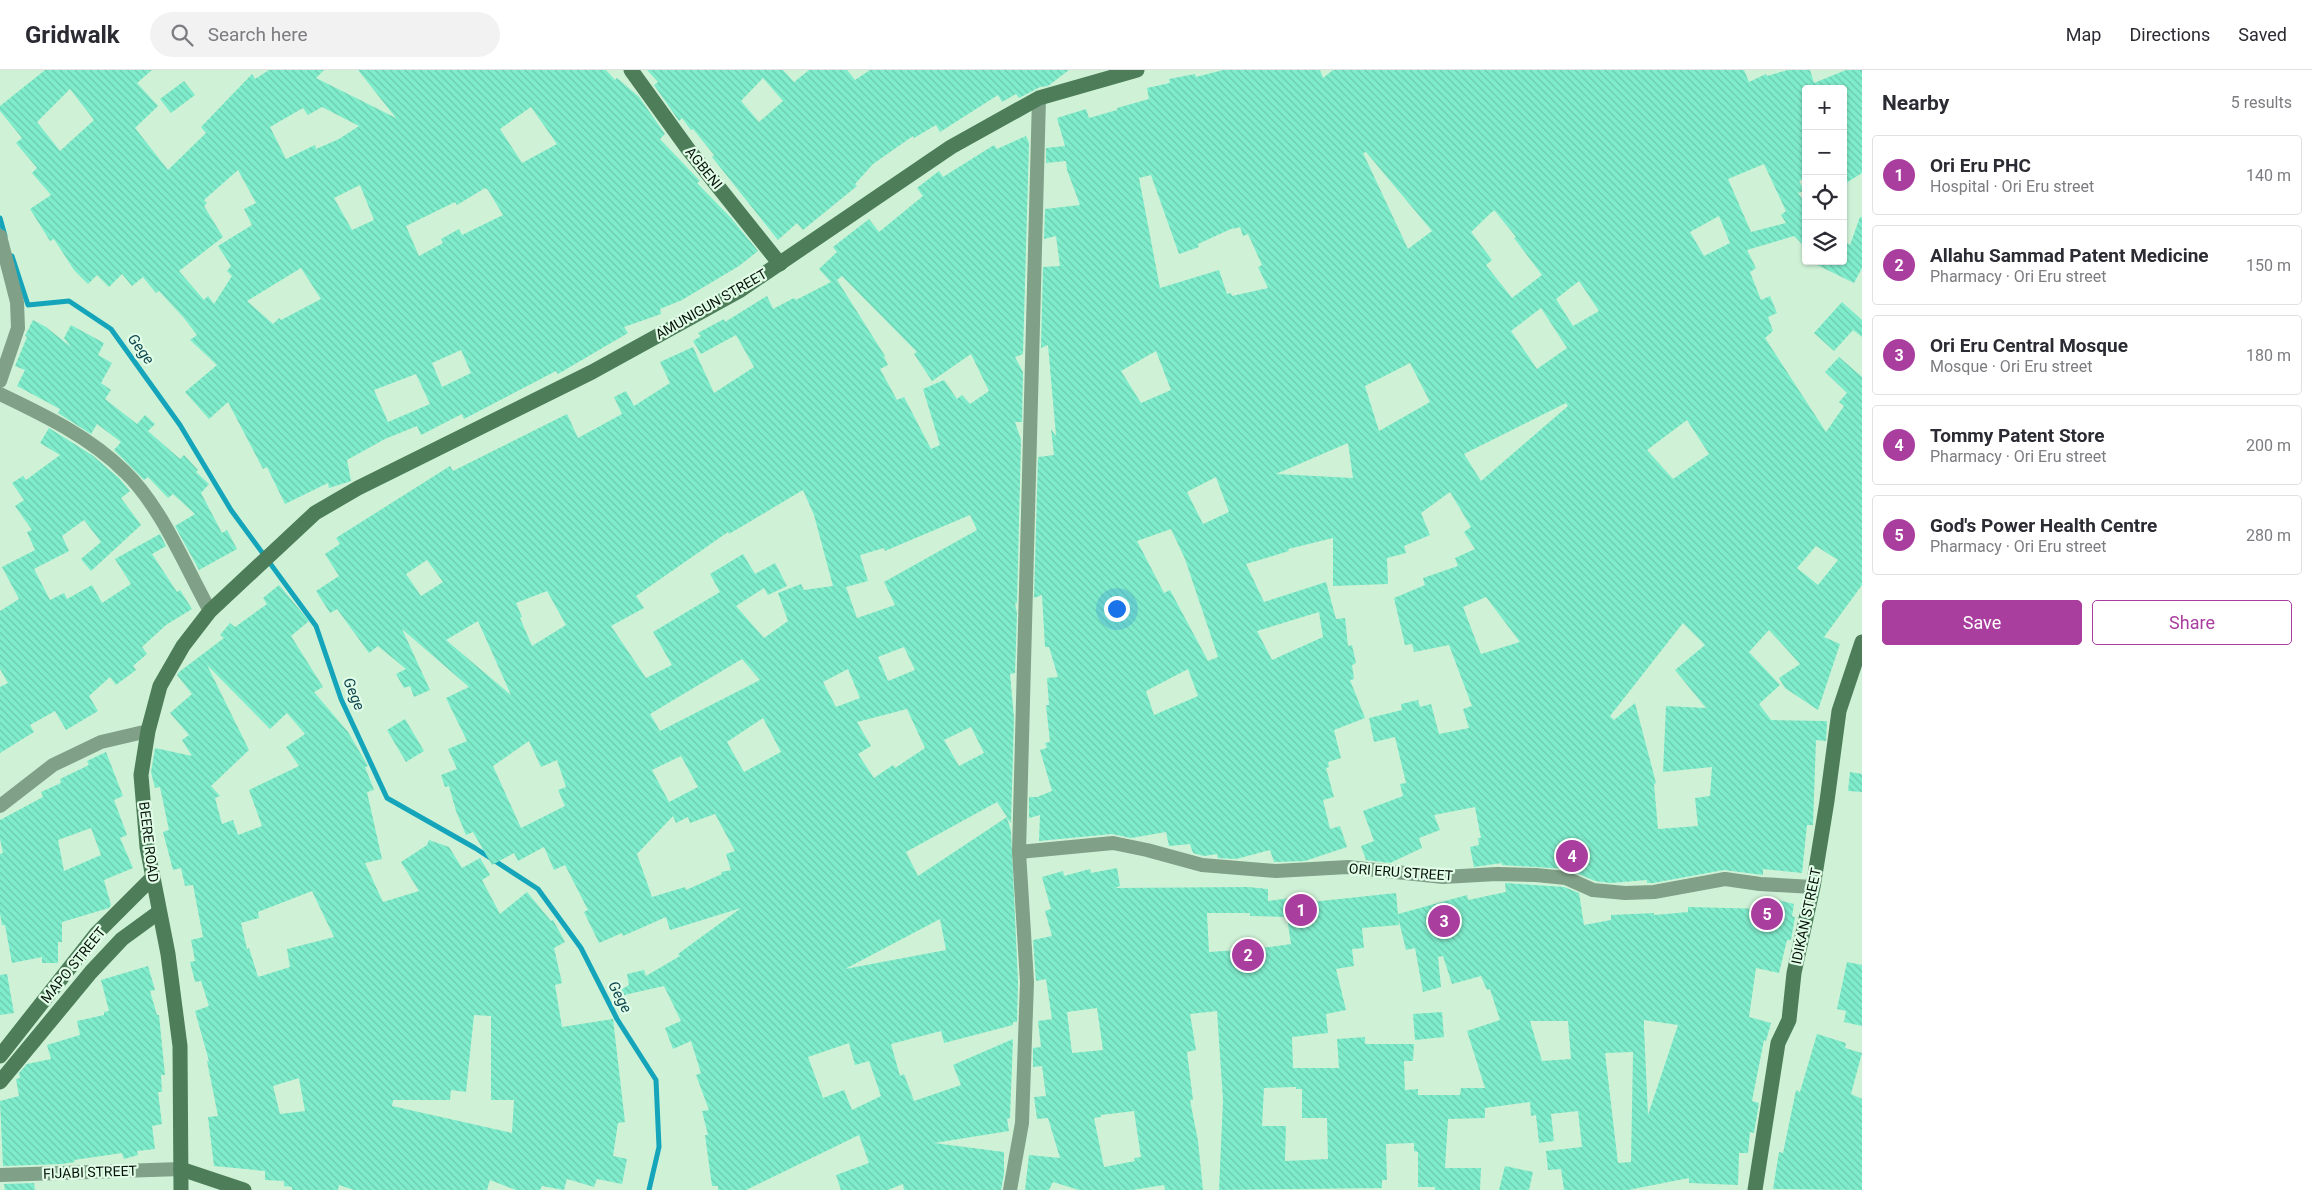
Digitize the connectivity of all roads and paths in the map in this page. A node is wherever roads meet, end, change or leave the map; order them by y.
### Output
1 (631, 70) edge
2 (1138, 70) edge
3 (1039, 98) junction
4 (0, 236) edge
5 (780, 264) junction
6 (0, 381) edge
7 (0, 394) edge
8 (284, 541) joint
9 (210, 611) junction
10 (1862, 642) edge
11 (148, 731) junction
12 (0, 806) edge
13 (1019, 852) junction
14 (152, 878) junction
15 (1813, 887) junction
16 (159, 912) junction
17 (0, 1056) edge
18 (0, 1082) edge
19 (181, 1169) junction
20 (0, 1175) edge
21 (180, 1190) edge
22 (244, 1190) edge
23 (1010, 1190) edge
24 (1754, 1190) edge

1 - 5 main road, AGBENI
2 - 3 main road, AMUNIGUN STREET
3 - 5 main road, AMUNIGUN STREET
3 - 13 street
4 - 6 street
5 - 8 main road, AMUNIGUN STREET
7 - 9 street
8 - 9 main road, BEERE ROAD
9 - 11 main road, BEERE ROAD
10 - 15 main road, IDIKAN STREET
11 - 12 street
11 - 14 main road, BEERE ROAD
13 - 15 street, ORI ERU STREET
13 - 23 street
14 - 16 main road, BEERE ROAD
14 - 17 main road, MAPO STREET
15 - 24 main road, IDIKAN STREET
16 - 18 main road, MAPO STREET
16 - 19 main road, BEERE ROAD
19 - 20 street, FIJABI STREET
19 - 21 main road, BEERE ROAD
19 - 22 main road

